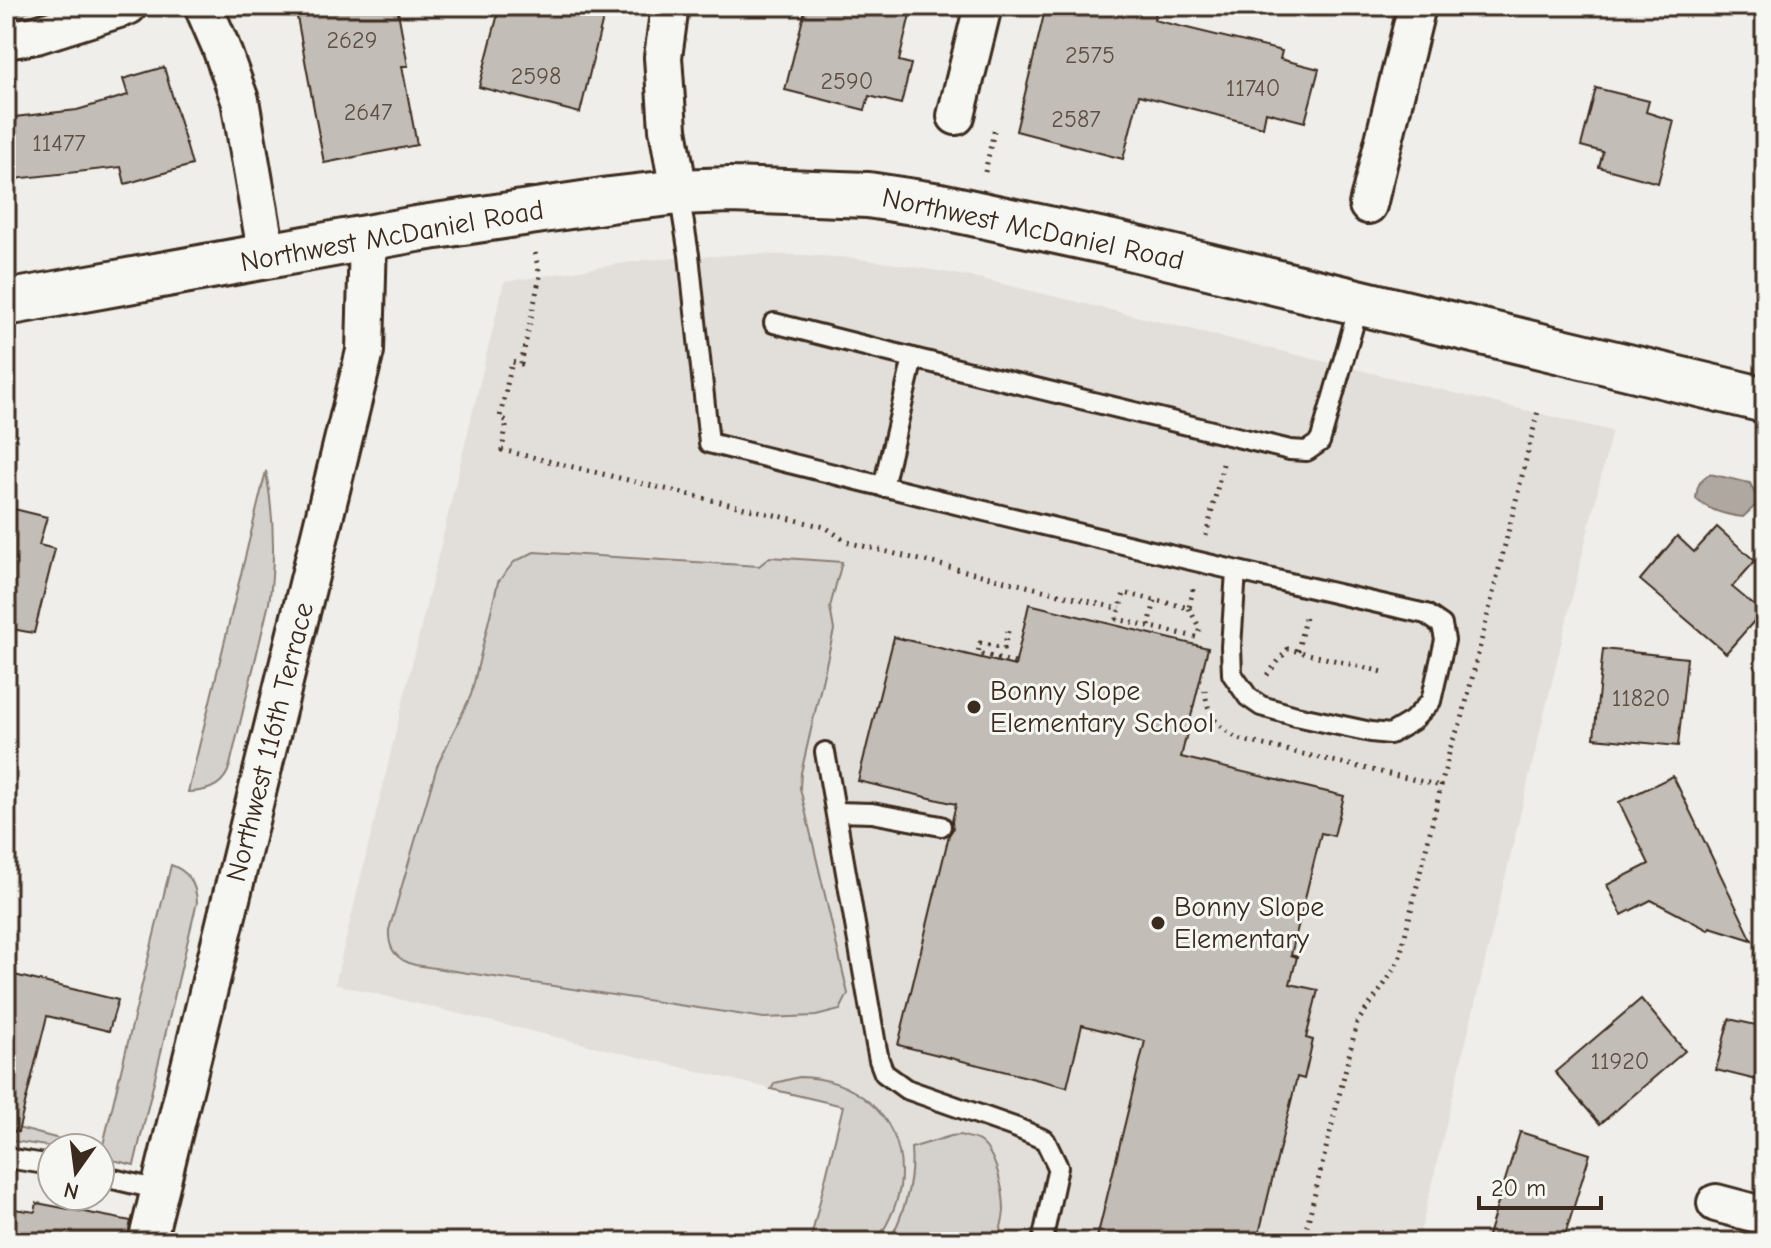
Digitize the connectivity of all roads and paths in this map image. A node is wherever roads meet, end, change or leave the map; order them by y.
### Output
1 (128, 6) edge
2 (203, 6) edge
3 (670, 6) edge
4 (983, 6) edge
5 (1417, 6) edge
6 (6, 40) edge
7 (956, 116) dead end
8 (995, 127) dead end
9 (989, 150) dead end
10 (679, 192) junction
11 (1368, 205) dead end
12 (368, 238) junction
13 (267, 257) junction
14 (1360, 302) junction
15 (6, 303) edge
16 (774, 323) dead end
17 (913, 358) junction
18 (1765, 400) edge
19 (1539, 407) dead end
20 (883, 487) junction
21 (1236, 571) junction
22 (1155, 600) dead end
23 (1120, 609) dead end
24 (1149, 626) junction
25 (1008, 631) dead end
26 (1200, 638) dead end
27 (1015, 663) dead end
28 (1383, 672) dead end
29 (1248, 697) junction
30 (1222, 728) dead end
31 (825, 752) dead end
32 (836, 812) junction
33 (941, 826) dead end
34 (6, 1158) edge
35 (36, 1163) edge
36 (116, 1180) edge
37 (160, 1190) junction
38 (1716, 1203) dead end
39 (1765, 1216) edge
40 (147, 1242) edge
41 (1042, 1242) edge
42 (1303, 1242) edge

1 - 6 street
2 - 13 street
3 - 10 street
4 - 7 street
5 - 11 street
8 - 9 path
10 - 12 street, Northwest McDaniel Road
10 - 14 street, Northwest McDaniel Road
10 - 20 lane
12 - 13 street, Northwest McDaniel Road
12 - 37 street, Northwest 116th Terrace
13 - 15 street, Northwest McDaniel Road
14 - 17 lane
14 - 18 street, Northwest McDaniel Road
16 - 17 lane
17 - 20 lane
19 - 42 path
20 - 21 lane
21 - 29 lane
21 - 29 lane
22 - 24 path
23 - 24 path
24 - 26 path
25 - 27 path
28 - 29 path
29 - 30 path
31 - 32 lane
32 - 33 lane
32 - 41 lane
34 - 35 lane
36 - 37 lane
37 - 40 street, Northwest 116th Terrace
38 - 39 street

